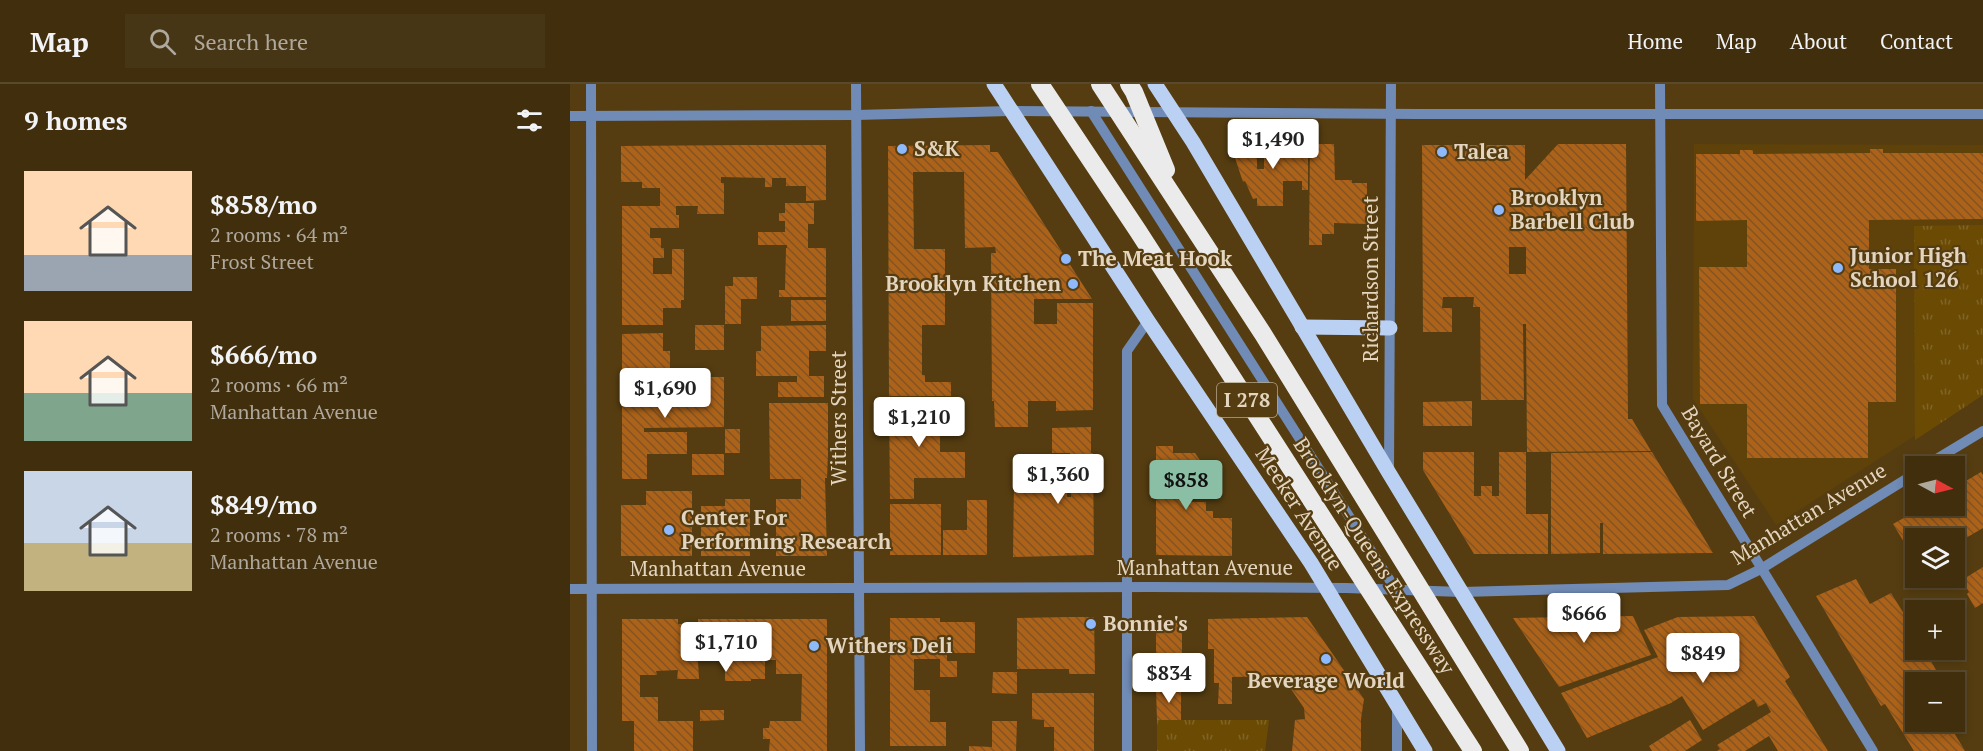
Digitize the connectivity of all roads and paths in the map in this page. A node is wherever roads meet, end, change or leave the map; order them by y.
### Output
1 (591, 84) edge
2 (856, 84) edge
3 (994, 84) edge
4 (1040, 84) edge
5 (1100, 84) edge
6 (1129, 84) edge
7 (1155, 84) edge
8 (1391, 84) edge
9 (1660, 84) edge
10 (1010, 111) junction
11 (1091, 111) junction
12 (1172, 112) junction
13 (1391, 114) junction
14 (1660, 114) junction
15 (1983, 114) edge
16 (856, 115) junction
17 (570, 116) edge
18 (591, 116) junction
19 (1181, 208) junction
20 (1148, 321) junction
21 (1302, 327) junction
22 (1390, 328) junction
23 (1983, 431) edge
24 (1942, 456) edge
25 (1389, 473) junction
26 (1905, 480) edge
27 (1761, 569) junction
28 (1127, 587) junction
29 (1326, 588) junction
30 (570, 589) edge
31 (591, 589) junction
32 (859, 589) junction
33 (1396, 590) junction
34 (1462, 592) junction
35 (1397, 705) junction
36 (1452, 718) junction
37 (1507, 731) junction
38 (592, 751) edge
39 (860, 751) edge
40 (1127, 751) edge
41 (1397, 751) edge
42 (1425, 751) edge
43 (1467, 751) edge
44 (1473, 751) edge
45 (1520, 751) edge
46 (1526, 751) edge
47 (1558, 751) edge
48 (1873, 751) edge

1 - 18 street
2 - 16 street, Withers Street
3 - 10 main road, Meeker Avenue
4 - 36 highway, Brooklyn-Queens Expressway / I 278
5 - 19 highway, Brooklyn-Queens Expressway / I 278
6 - 19 highway
7 - 12 main road
8 - 13 street, Richardson Street
9 - 14 street, Bayard Street
10 - 11 street
10 - 16 street
10 - 20 main road, Meeker Avenue
11 - 12 street
11 - 33 street
12 - 13 street
12 - 21 main road
13 - 14 street
13 - 22 street, Richardson Street
14 - 15 street
14 - 27 street, Bayard Street
16 - 18 street
16 - 32 street, Withers Street
17 - 18 street
18 - 31 street
19 - 37 highway, Brooklyn-Queens Expressway / I 278
20 - 28 street
20 - 29 main road, Meeker Avenue
21 - 22 main road
21 - 25 main road
22 - 25 street, Richardson Street
23 - 24 street
25 - 34 main road
26 - 27 street, Manhattan Avenue
27 - 34 street, Manhattan Avenue
27 - 48 street, Bayard Street
28 - 29 street, Manhattan Avenue
28 - 32 street, Manhattan Avenue
28 - 40 street
29 - 33 street, Manhattan Avenue
29 - 35 main road, Meeker Avenue
30 - 31 street, Manhattan Avenue
31 - 32 street, Manhattan Avenue
31 - 38 street
32 - 39 street, Withers Street
33 - 34 street, Manhattan Avenue
34 - 47 main road
35 - 41 street
35 - 42 main road, Meeker Avenue
36 - 43 highway
36 - 44 highway, Brooklyn-Queens Expressway / I 278
37 - 45 highway, Brooklyn-Queens Expressway / I 278
37 - 46 highway

